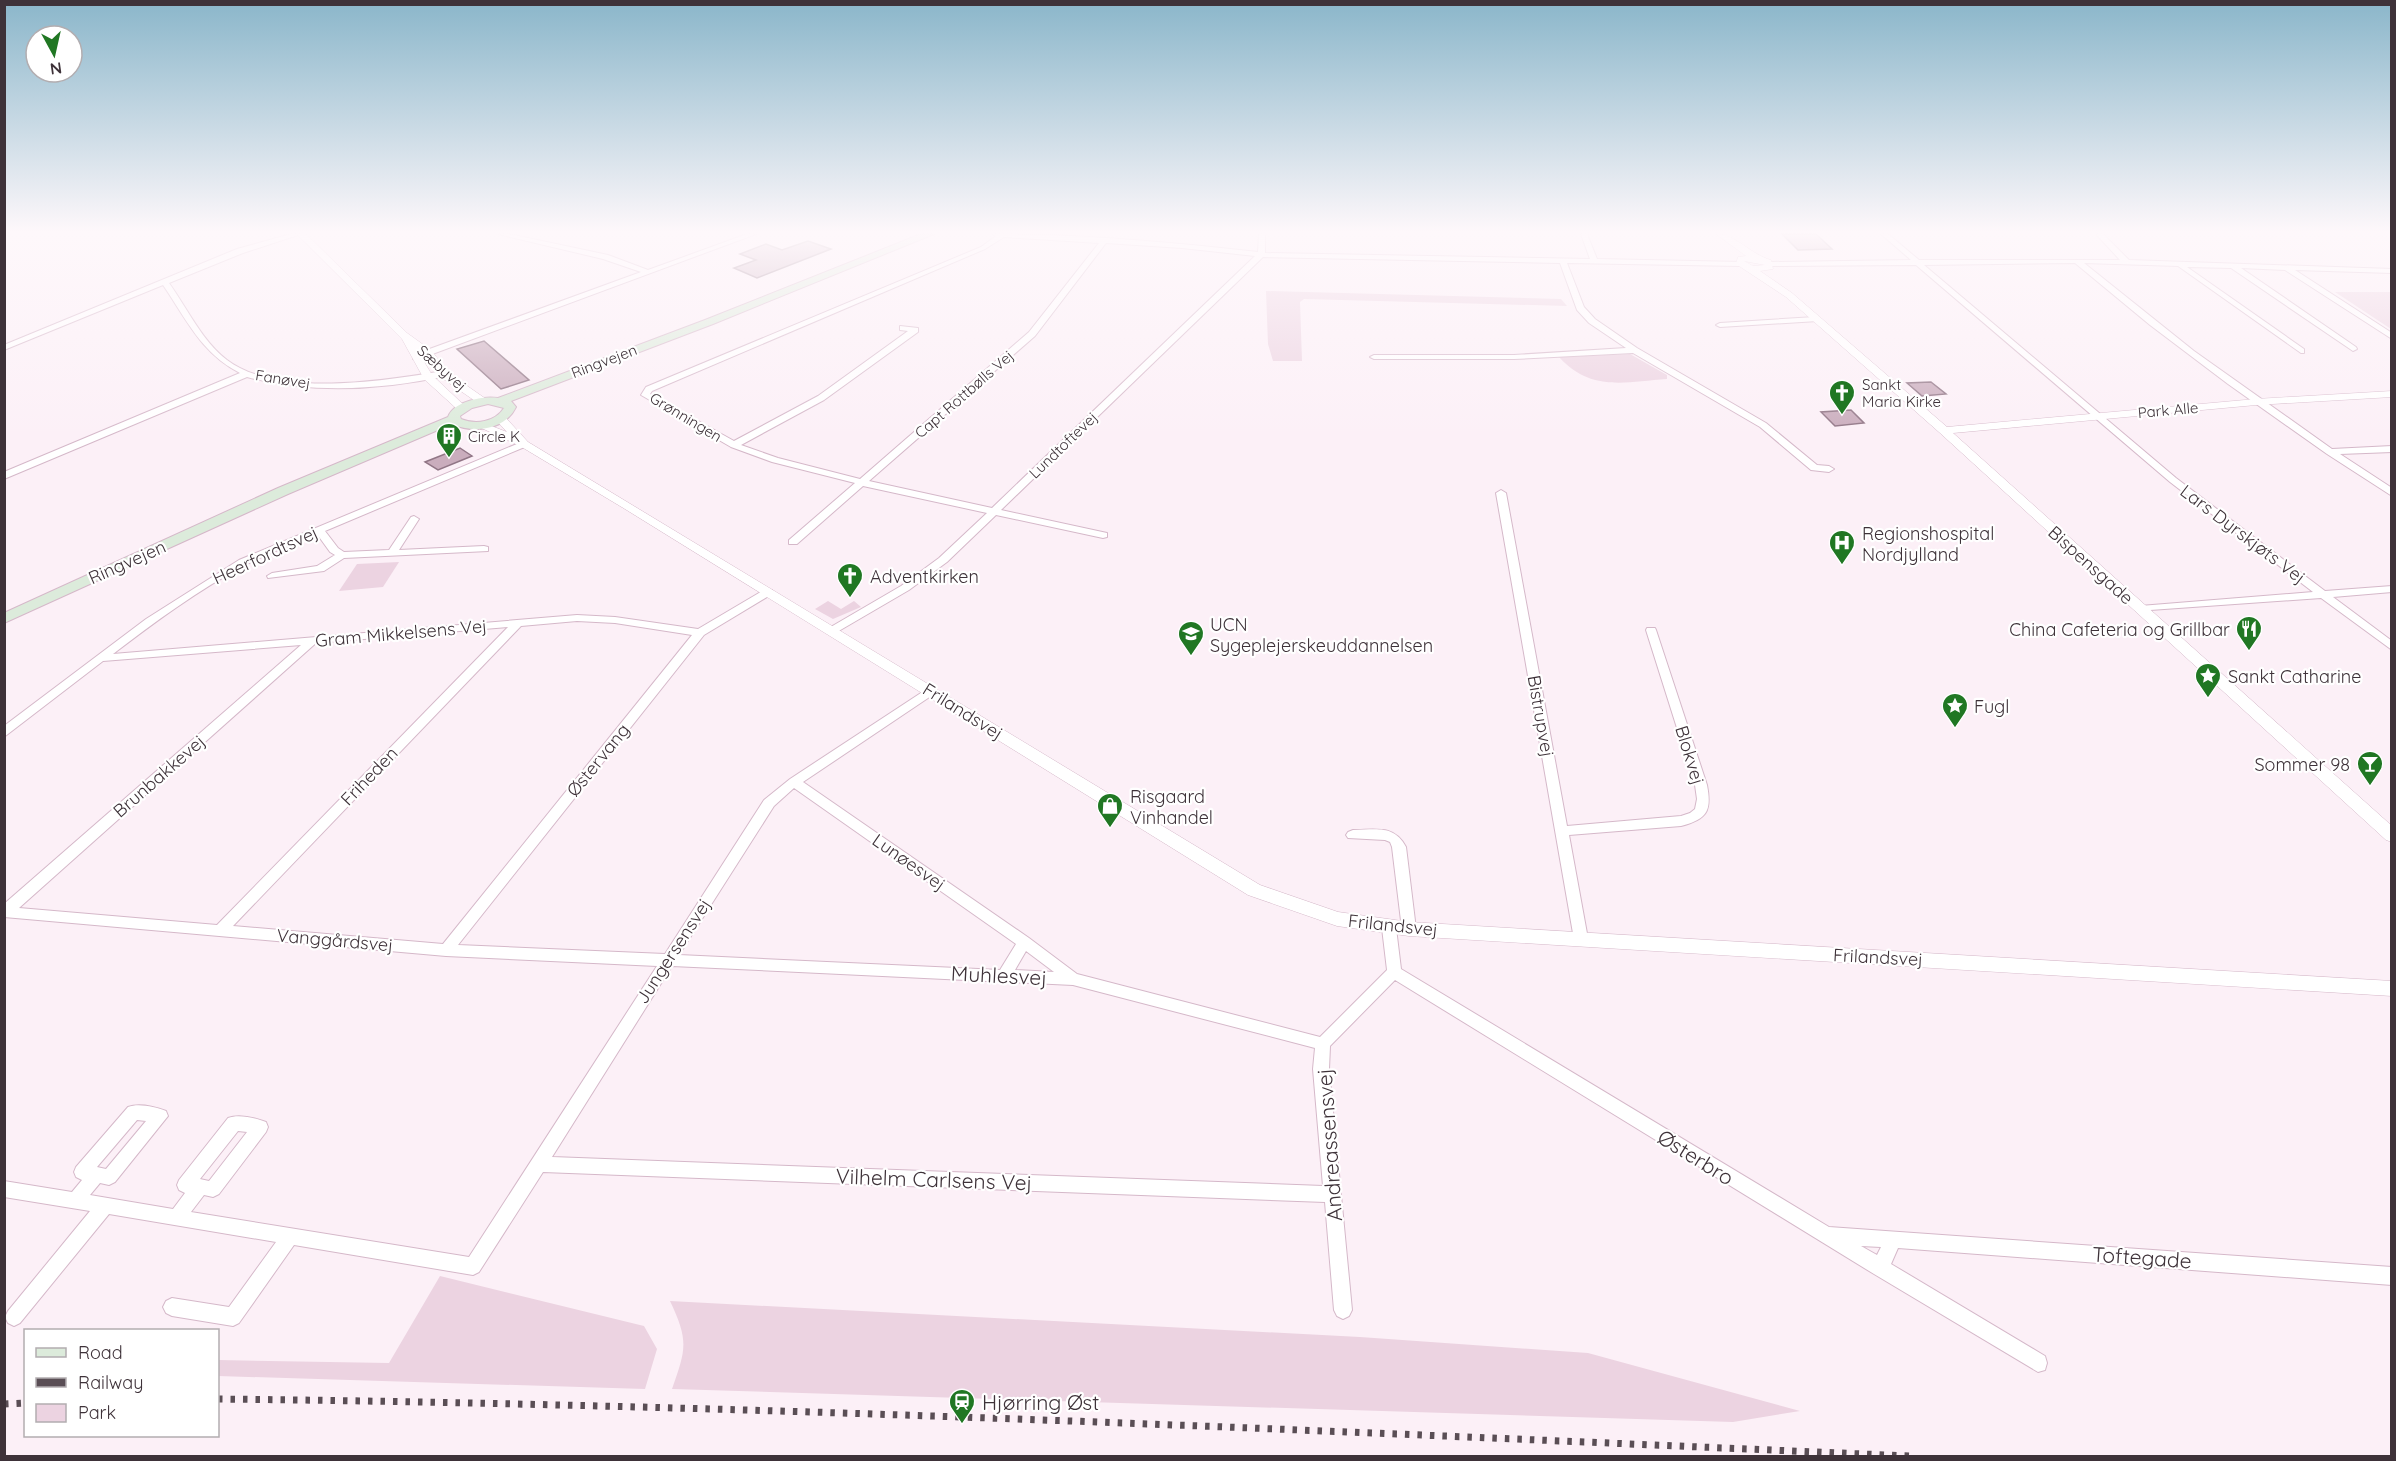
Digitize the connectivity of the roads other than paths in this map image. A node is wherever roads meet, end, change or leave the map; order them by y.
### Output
1 (116, 302) edge
2 (179, 302) edge
3 (370, 302) edge
4 (565, 302) edge
5 (759, 302) edge
6 (855, 302) edge
7 (1057, 302) edge
8 (1212, 302) edge
9 (1578, 302) edge
10 (1798, 302) edge
11 (1963, 302) edge
12 (2125, 302) edge
13 (2233, 302) edge
14 (2286, 302) edge
15 (2338, 302) edge
16 (1815, 319) junction
17 (1720, 325) dead end
18 (903, 328) dead end
19 (403, 335) junction
20 (2391, 338) edge
21 (4, 348) edge
22 (2353, 349) dead end
23 (1634, 350) junction
24 (2301, 351) dead end
25 (428, 353) junction
26 (416, 357) junction
27 (1374, 357) dead end
28 (248, 373) junction
29 (443, 374) junction
30 (428, 377) junction
31 (2391, 394) edge
32 (482, 401) junction
33 (2256, 402) junction
34 (505, 404) junction
35 (462, 408) junction
36 (2097, 416) junction
37 (501, 418) junction
38 (458, 422) junction
39 (481, 425) junction
40 (1944, 431) junction
41 (524, 444) junction
42 (734, 445) junction
43 (2391, 449) edge
44 (2330, 452) junction
45 (1829, 469) dead end
46 (4, 476) edge
47 (860, 482) junction
48 (1501, 493) dead end
49 (2391, 493) edge
50 (994, 512) junction
51 (414, 519) dead end
52 (319, 530) junction
53 (1103, 535) dead end
54 (793, 542) dead end
55 (484, 549) dead end
56 (391, 554) junction
57 (342, 555) junction
58 (272, 576) dead end
59 (2391, 589) edge
60 (768, 592) junction
61 (2323, 595) junction
62 (2140, 609) junction
63 (4, 619) edge
64 (518, 623) junction
65 (833, 630) junction
66 (1651, 630) dead end
67 (700, 633) junction
68 (313, 640) junction
69 (2391, 647) edge
70 (102, 658) junction
71 (930, 691) junction
72 (4, 733) edge
73 (794, 782) junction
74 (1561, 831) junction
75 (2390, 833) edge
76 (1353, 834) dead end
77 (5, 912) edge
78 (1389, 927) junction
79 (1409, 929) junction
80 (221, 930) junction
81 (1581, 939) junction
82 (1024, 942) junction
83 (446, 950) junction
84 (666, 961) junction
85 (1394, 972) junction
86 (1005, 975) junction
87 (1073, 979) junction
88 (2391, 988) edge
89 (1323, 1044) junction
90 (537, 1164) junction
91 (97, 1175) junction
92 (200, 1187) junction
93 (4, 1189) edge
94 (1332, 1194) junction
95 (75, 1201) junction
96 (106, 1205) junction
97 (177, 1217) junction
98 (1824, 1235) junction
99 (290, 1236) junction
100 (1893, 1239) junction
101 (1880, 1268) junction
102 (2391, 1276) edge
103 (172, 1307) dead end
104 (1343, 1310) dead end
105 (14, 1317) dead end
106 (2038, 1363) dead end

1 - 21 street
2 - 28 street, Fanøvej
3 - 19 street, Sæbyvej
4 - 25 street
5 - 34 main road, Ringvejen
6 - 42 street, Grønningen
7 - 47 street, Capt Rottbølls Vej
8 - 50 street, Lundtoftevej
9 - 23 street
10 - 16 street, Bispensgade
11 - 36 street, Lars Dyrskjøts Vej
12 - 33 street
13 - 24 street
14 - 22 street
15 - 20 street
16 - 17 street
16 - 40 street, Bispensgade
18 - 42 street
19 - 25 street, Sæbyvej
19 - 26 street, Sæbyvej
23 - 27 street
23 - 45 street
25 - 26 street
25 - 29 street, Sæbyvej
26 - 30 street, Sæbyvej
28 - 30 street, Fanøvej
28 - 46 street
29 - 30 street, Fanøvej
29 - 32 street, Sæbyvej
30 - 35 street, Sæbyvej
31 - 33 street, Park Alle
32 - 34 main road
32 - 35 main road
33 - 36 street, Park Alle
33 - 44 street
34 - 37 main road
35 - 38 main road
36 - 40 street, Park Alle
36 - 61 street, Lars Dyrskjøts Vej
37 - 39 main road
37 - 41 street, Frilandsvej
38 - 39 main road
38 - 63 main road, Ringvejen
39 - 41 street, Frilandsvej
40 - 62 street, Bispensgade
41 - 52 street, Heerfordtsvej
41 - 60 street, Frilandsvej
42 - 47 street, Grønningen
43 - 44 street
44 - 49 street
47 - 50 street, Grønningen
47 - 54 street, Capt Rottbølls Vej
48 - 74 street, Bistrupvej
50 - 53 street, Grønningen
50 - 65 street, Lundtoftevej
51 - 56 street
52 - 57 street
52 - 70 street, Heerfordtsvej
55 - 56 street
56 - 57 street
57 - 58 street
59 - 61 street
60 - 65 street, Frilandsvej
60 - 67 street, Østervang
61 - 62 street
61 - 69 street, Lars Dyrskjøts Vej
62 - 75 street, Bispensgade
64 - 67 street, Gram Mikkelsens Vej
64 - 68 street, Gram Mikkelsens Vej
64 - 80 street, Friheden
65 - 71 street, Frilandsvej
66 - 74 street, Blokvej
67 - 83 street, Østervang
68 - 70 street, Gram Mikkelsens Vej
68 - 77 street, Brunbakkevej
70 - 72 street, Heerfordtsvej
71 - 73 street, Jungersensvej
71 - 78 street, Frilandsvej
73 - 82 street, Lunøesvej
73 - 84 street, Jungersensvej
74 - 81 street, Bistrupvej
76 - 79 street
77 - 80 street, Vanggårdsvej
78 - 79 street, Frilandsvej
78 - 85 street
79 - 81 street, Frilandsvej
80 - 83 street, Vanggårdsvej
81 - 88 street, Frilandsvej
82 - 86 street
82 - 87 street, Lunøesvej
83 - 84 street, Vanggårdsvej
84 - 86 street, Muhlesvej
84 - 90 street, Jungersensvej
85 - 89 street, Andreassensvej
85 - 98 street, Østerbro
86 - 87 street, Muhlesvej
87 - 89 street, Muhlesvej
89 - 94 street, Andreassensvej
90 - 94 street, Vilhelm Carlsens Vej
90 - 99 street, Jungersensvej
91 - 91 street
91 - 95 street
92 - 92 street
92 - 97 street
93 - 95 street
94 - 104 street, Andreassensvej
95 - 96 street
96 - 97 street
96 - 105 street
97 - 99 street
98 - 100 street, Toftegade
98 - 101 street, Østerbro
99 - 103 street
100 - 101 street
100 - 102 street, Toftegade
101 - 106 street, Østerbro

